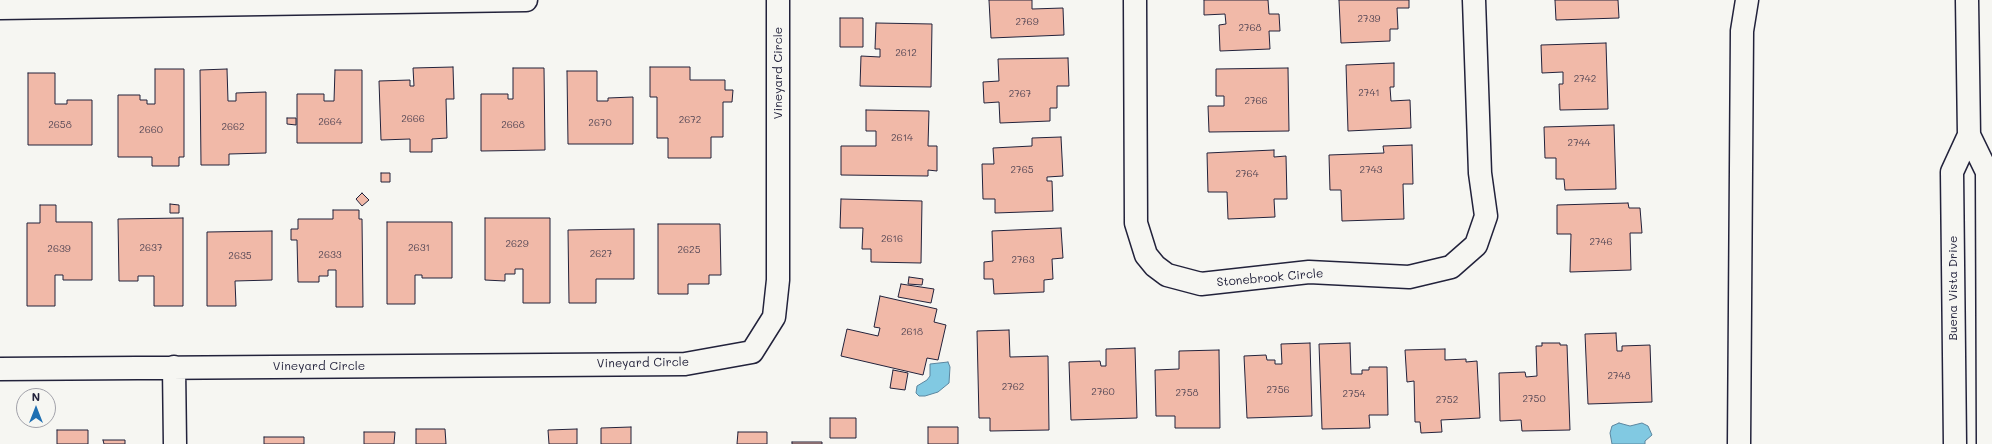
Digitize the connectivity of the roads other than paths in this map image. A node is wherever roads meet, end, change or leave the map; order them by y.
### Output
1 (526, 0) edge
2 (778, 0) edge
3 (1135, 0) edge
4 (1474, 0) edge
5 (1747, 0) edge
6 (1967, 0) edge
7 (0, 8) edge
8 (1969, 135) junction
9 (174, 367) junction
10 (0, 369) edge
11 (175, 444) edge
12 (1739, 444) edge
13 (1955, 444) edge
14 (1988, 444) edge

1 - 7 street
2 - 9 street, Vineyard Circle
3 - 4 street, Stonebrook Circle
5 - 12 street
6 - 8 street, Buena Vista Drive
8 - 13 street, Buena Vista Drive
8 - 14 street, Buena Vista Drive
9 - 10 street, Vineyard Circle
9 - 11 street

